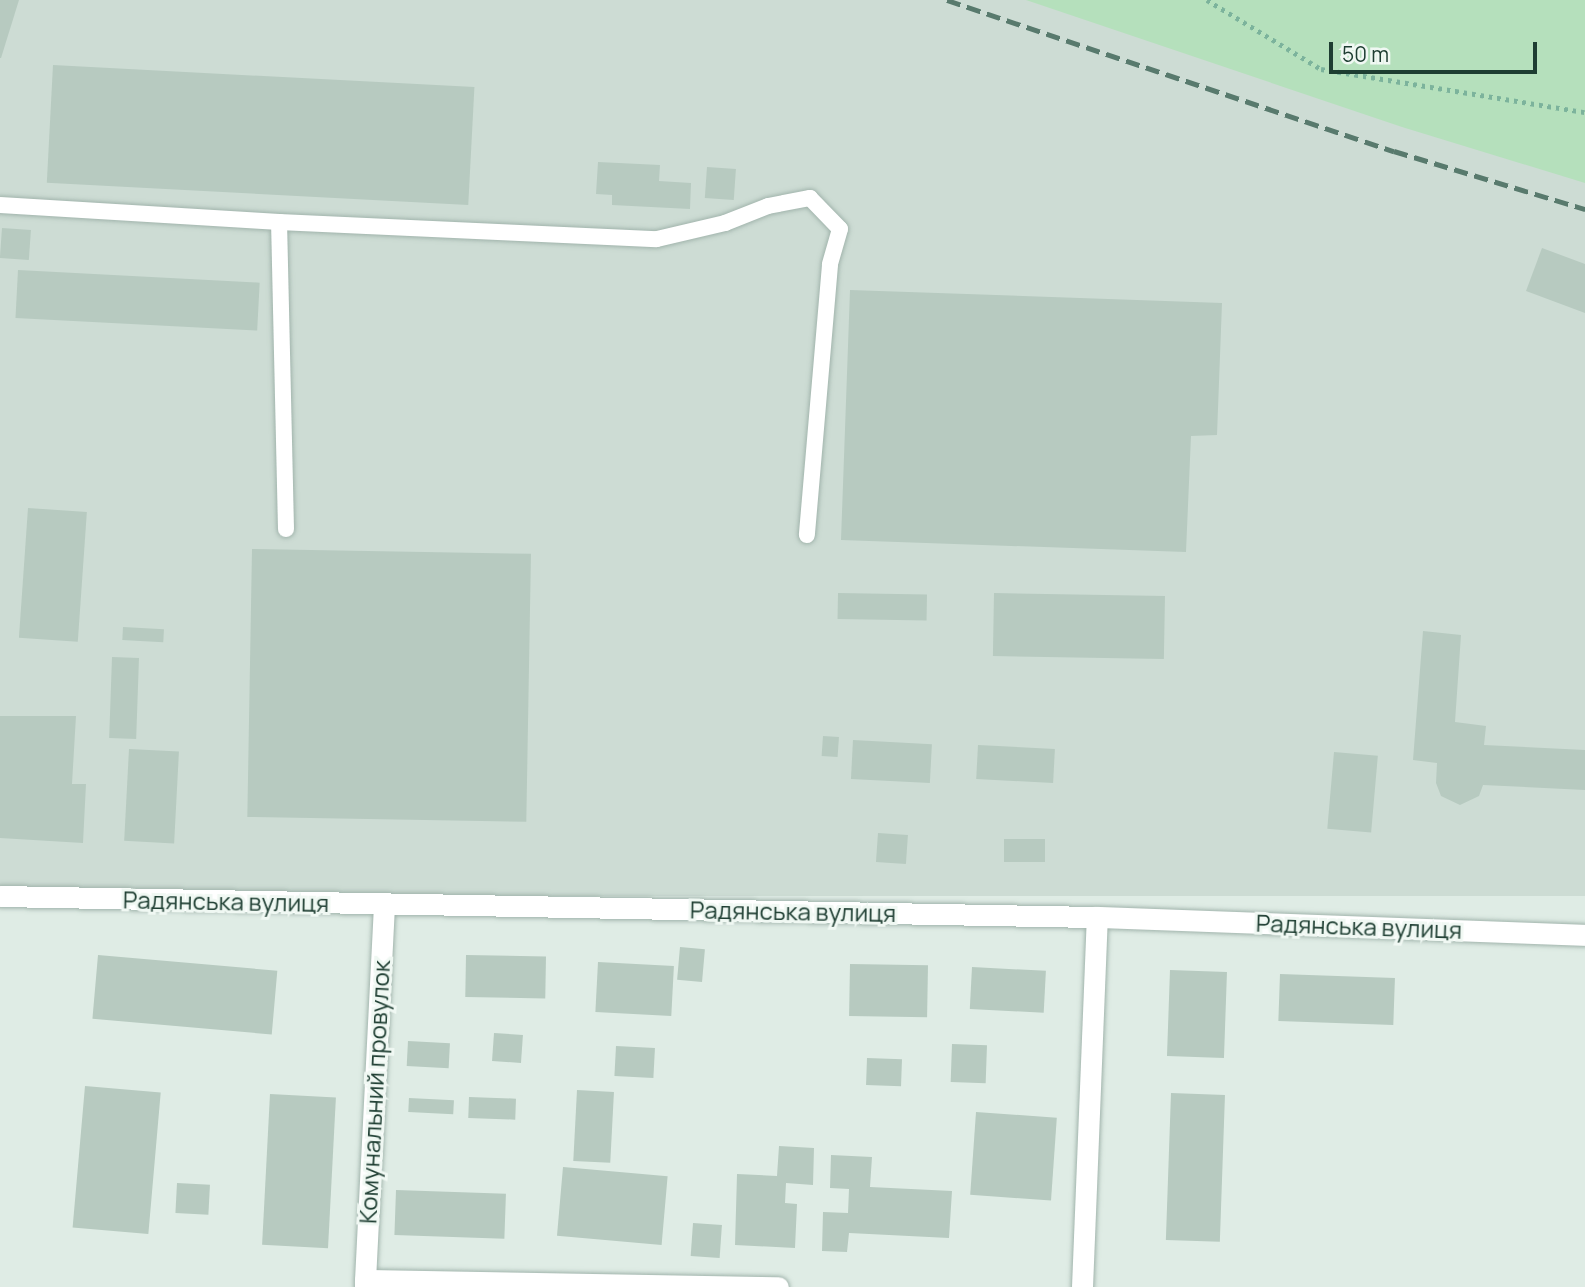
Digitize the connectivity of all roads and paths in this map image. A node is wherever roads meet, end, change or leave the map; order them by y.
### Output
1 (1207, 0) edge
2 (1585, 112) edge
3 (0, 205) edge
4 (279, 222) junction
5 (286, 529) dead end
6 (807, 535) dead end
7 (0, 897) edge
8 (384, 904) junction
9 (1097, 917) junction
10 (1585, 935) edge
11 (365, 1283) edge
12 (778, 1287) edge
13 (1082, 1287) edge

1 - 2 path
3 - 4 lane
4 - 5 lane
4 - 6 lane
7 - 8 street, Радянська вулиця
8 - 9 street, Радянська вулиця
8 - 11 street, Комунальний провулок
9 - 10 street, Радянська вулиця
9 - 13 street
11 - 12 street, Комунальний провулок

